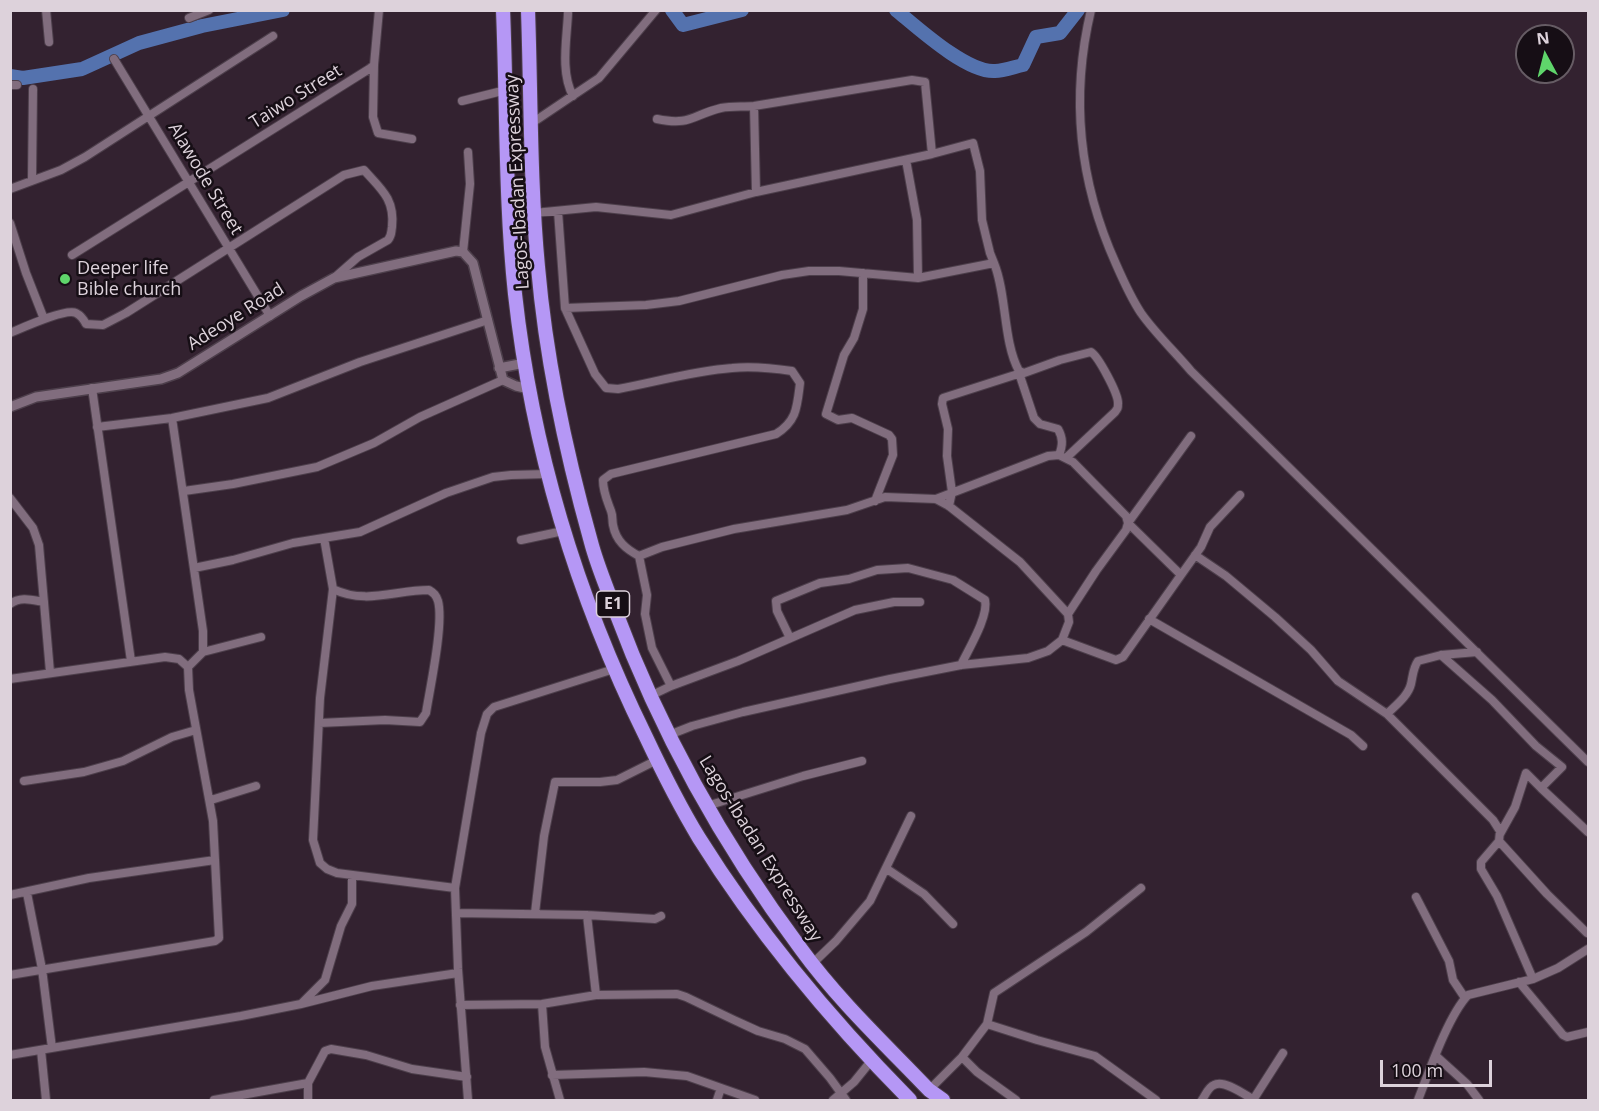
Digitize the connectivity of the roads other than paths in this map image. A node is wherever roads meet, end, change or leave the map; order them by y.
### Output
1 (46, 10) edge
2 (209, 10) edge
3 (379, 10) edge
4 (503, 10) edge
5 (528, 10) edge
6 (656, 10) edge
7 (1091, 10) edge
8 (568, 13) dead end
9 (189, 18) dead end
10 (273, 36) dead end
11 (49, 42) dead end
12 (114, 59) dead end
13 (374, 64) junction
14 (33, 89) dead end
15 (506, 90) junction
16 (573, 96) junction
17 (462, 101) dead end
18 (754, 106) junction
19 (149, 115) junction
20 (657, 119) dead end
21 (532, 123) junction
22 (412, 140) dead end
23 (468, 152) dead end
24 (932, 154) junction
25 (906, 160) junction
26 (32, 180) junction
27 (188, 183) junction
28 (10, 189) edge
29 (756, 192) junction
30 (558, 211) junction
31 (534, 213) junction
32 (10, 223) edge
33 (229, 248) junction
34 (463, 252) junction
35 (72, 255) dead end
36 (994, 262) junction
37 (863, 273) junction
38 (334, 278) junction
39 (918, 278) junction
40 (565, 308) junction
41 (270, 316) junction
42 (44, 319) junction
43 (488, 321) junction
44 (10, 333) edge
45 (525, 363) junction
46 (499, 369) junction
47 (1020, 373) junction
48 (503, 380) junction
49 (92, 388) junction
50 (529, 389) junction
51 (10, 408) edge
52 (172, 417) junction
53 (98, 427) junction
54 (1191, 436) dead end
55 (1063, 456) junction
56 (548, 474) junction
57 (184, 491) junction
58 (952, 492) junction
59 (1240, 495) dead end
60 (10, 498) edge
61 (936, 499) junction
62 (875, 501) junction
63 (949, 506) junction
64 (1128, 523) junction
65 (563, 531) junction
66 (324, 538) junction
67 (521, 540) dead end
68 (1195, 555) junction
69 (639, 556) junction
70 (194, 568) junction
71 (1181, 575) junction
72 (333, 589) junction
73 (44, 602) junction
74 (920, 602) dead end
75 (10, 604) edge
76 (1068, 614) junction
77 (1149, 620) junction
78 (261, 637) dead end
79 (790, 638) junction
80 (1062, 640) junction
81 (203, 652) junction
82 (1477, 652) junction
83 (1441, 655) junction
84 (131, 661) junction
85 (961, 665) junction
86 (188, 667) junction
87 (614, 669) junction
88 (50, 672) junction
89 (10, 679) edge
90 (671, 686) junction
91 (650, 696) junction
92 (1387, 714) junction
93 (319, 723) junction
94 (196, 730) junction
95 (669, 735) junction
96 (1363, 746) dead end
97 (657, 760) junction
98 (862, 761) dead end
99 (1588, 762) edge
100 (24, 781) dead end
101 (256, 786) dead end
102 (1541, 788) junction
103 (211, 800) junction
104 (707, 806) junction
105 (911, 816) dead end
106 (1588, 832) edge
107 (1499, 837) junction
108 (215, 860) junction
109 (887, 869) junction
110 (352, 875) junction
111 (455, 888) junction
112 (1141, 888) dead end
113 (27, 893) junction
114 (10, 896) edge
115 (1416, 897) dead end
116 (456, 913) junction
117 (536, 914) junction
118 (587, 915) junction
119 (661, 916) dead end
120 (953, 924) dead end
121 (1588, 931) edge
122 (812, 964) junction
123 (42, 969) junction
124 (458, 974) junction
125 (10, 975) edge
126 (1533, 979) junction
127 (1519, 982) junction
128 (596, 995) junction
129 (1465, 998) junction
130 (301, 1004) junction
131 (542, 1004) junction
132 (460, 1005) junction
133 (987, 1024) junction
134 (1588, 1032) edge
135 (52, 1048) junction
136 (41, 1050) junction
137 (1283, 1053) dead end
138 (10, 1055) edge
139 (1436, 1056) junction
140 (962, 1057) junction
141 (871, 1061) junction
142 (552, 1075) junction
143 (467, 1077) junction
144 (308, 1083) junction
145 (721, 1088) junction
146 (929, 1090) junction
147 (840, 1099) edge
148 (752, 1100) edge
149 (1253, 1100) edge
150 (46, 1101) edge
151 (214, 1101) edge
152 (308, 1101) edge
153 (468, 1101) edge
154 (560, 1101) edge
155 (717, 1101) edge
156 (910, 1101) edge
157 (943, 1101) edge
158 (1016, 1101) edge
159 (1156, 1101) edge
160 (1202, 1101) edge
161 (1418, 1101) edge
162 (1479, 1101) edge

1 - 11 street
2 - 9 street
3 - 13 street
4 - 15 highway, Lagos-Ibadan Expressway / E1
5 - 21 highway, Lagos-Ibadan Expressway / E1
6 - 16 street
7 - 82 street
8 - 16 street
10 - 19 street
12 - 19 street, Alawode Street
13 - 22 street
13 - 27 street, Taiwo Street
14 - 26 street
15 - 17 street
15 - 45 highway, Lagos-Ibadan Expressway / E1
16 - 21 street
18 - 20 street
18 - 24 street
18 - 29 street
19 - 26 street
19 - 27 street, Alawode Street
21 - 31 highway, Lagos-Ibadan Expressway / E1
23 - 34 street
24 - 25 street
24 - 36 street
25 - 29 street
25 - 39 street
26 - 28 street
27 - 33 street, Alawode Street
27 - 35 street, Taiwo Street
29 - 30 street
30 - 31 street
30 - 40 street
31 - 91 highway, Lagos-Ibadan Expressway / E1
32 - 42 street
33 - 38 street
33 - 41 street, Alawode Street
33 - 42 street
34 - 38 street, Adeoye Road
34 - 43 street
36 - 39 street
36 - 47 street
37 - 39 street
37 - 40 street
37 - 62 street
38 - 41 street, Adeoye Road
40 - 69 street
41 - 49 street, Adeoye Road
42 - 44 street
43 - 46 street
43 - 52 street
45 - 46 street
45 - 50 highway, Lagos-Ibadan Expressway / E1
46 - 48 street
47 - 55 street
47 - 55 street
47 - 58 street
48 - 50 street
48 - 57 street
49 - 51 street, Adeoye Road
49 - 53 street
50 - 56 highway, Lagos-Ibadan Expressway / E1
52 - 53 street
52 - 57 street
53 - 84 street
54 - 64 street
55 - 58 street
55 - 64 street
56 - 65 highway, Lagos-Ibadan Expressway / E1
56 - 66 street
57 - 70 street
58 - 61 street
58 - 63 street
59 - 68 street
60 - 73 street
61 - 62 street
61 - 63 street
62 - 69 street
63 - 76 street
64 - 71 street
64 - 76 street
65 - 67 street
65 - 87 highway, Lagos-Ibadan Expressway / E1
66 - 70 street
66 - 72 street
68 - 71 street
68 - 92 street
69 - 90 street
70 - 81 street
71 - 77 street
72 - 93 street
72 - 93 street
73 - 75 street
73 - 88 street
74 - 79 street
76 - 80 street
77 - 80 street
77 - 96 street
78 - 81 street
79 - 85 street
79 - 90 street
80 - 85 street
81 - 86 street
82 - 83 street
82 - 99 street
83 - 92 street
83 - 102 street
84 - 86 street
84 - 88 street
85 - 95 street
86 - 94 street
87 - 97 highway, Lagos-Ibadan Expressway / E1
87 - 111 street
88 - 89 street
90 - 91 street
91 - 95 highway, Lagos-Ibadan Expressway / E1
92 - 107 street
93 - 110 street
94 - 100 street
94 - 103 street
95 - 104 highway, Lagos-Ibadan Expressway / E1
97 - 117 street
97 - 141 highway, Lagos-Ibadan Expressway / E1
98 - 104 street
101 - 103 street
102 - 106 street
102 - 107 street
103 - 108 street
104 - 122 highway, Lagos-Ibadan Expressway / E1
105 - 109 street
107 - 121 street
107 - 126 street
108 - 113 street
108 - 123 street
109 - 120 street
109 - 122 street
110 - 111 street
110 - 130 street
111 - 116 street
112 - 133 street
113 - 114 street
113 - 123 street
115 - 129 street
116 - 117 street
116 - 124 street
117 - 118 street
118 - 119 street
118 - 128 street
121 - 126 street
122 - 146 highway, Lagos-Ibadan Expressway / E1
123 - 125 street
123 - 135 street
124 - 130 street
124 - 132 street
126 - 127 street
127 - 129 street
127 - 134 street
128 - 131 street
128 - 147 street
129 - 139 street
130 - 135 street
131 - 132 street
131 - 142 street
132 - 143 street
133 - 140 street
133 - 159 street
135 - 136 street
136 - 138 street
136 - 150 street
137 - 149 street
139 - 161 street
139 - 162 street
140 - 146 street
140 - 158 street
141 - 147 street
141 - 156 highway, Lagos-Ibadan Expressway / E1
142 - 145 street
142 - 154 street
143 - 144 street
143 - 153 street
144 - 151 street
144 - 152 street
145 - 148 street
145 - 155 street
146 - 157 highway, Lagos-Ibadan Expressway / E1
149 - 160 street

